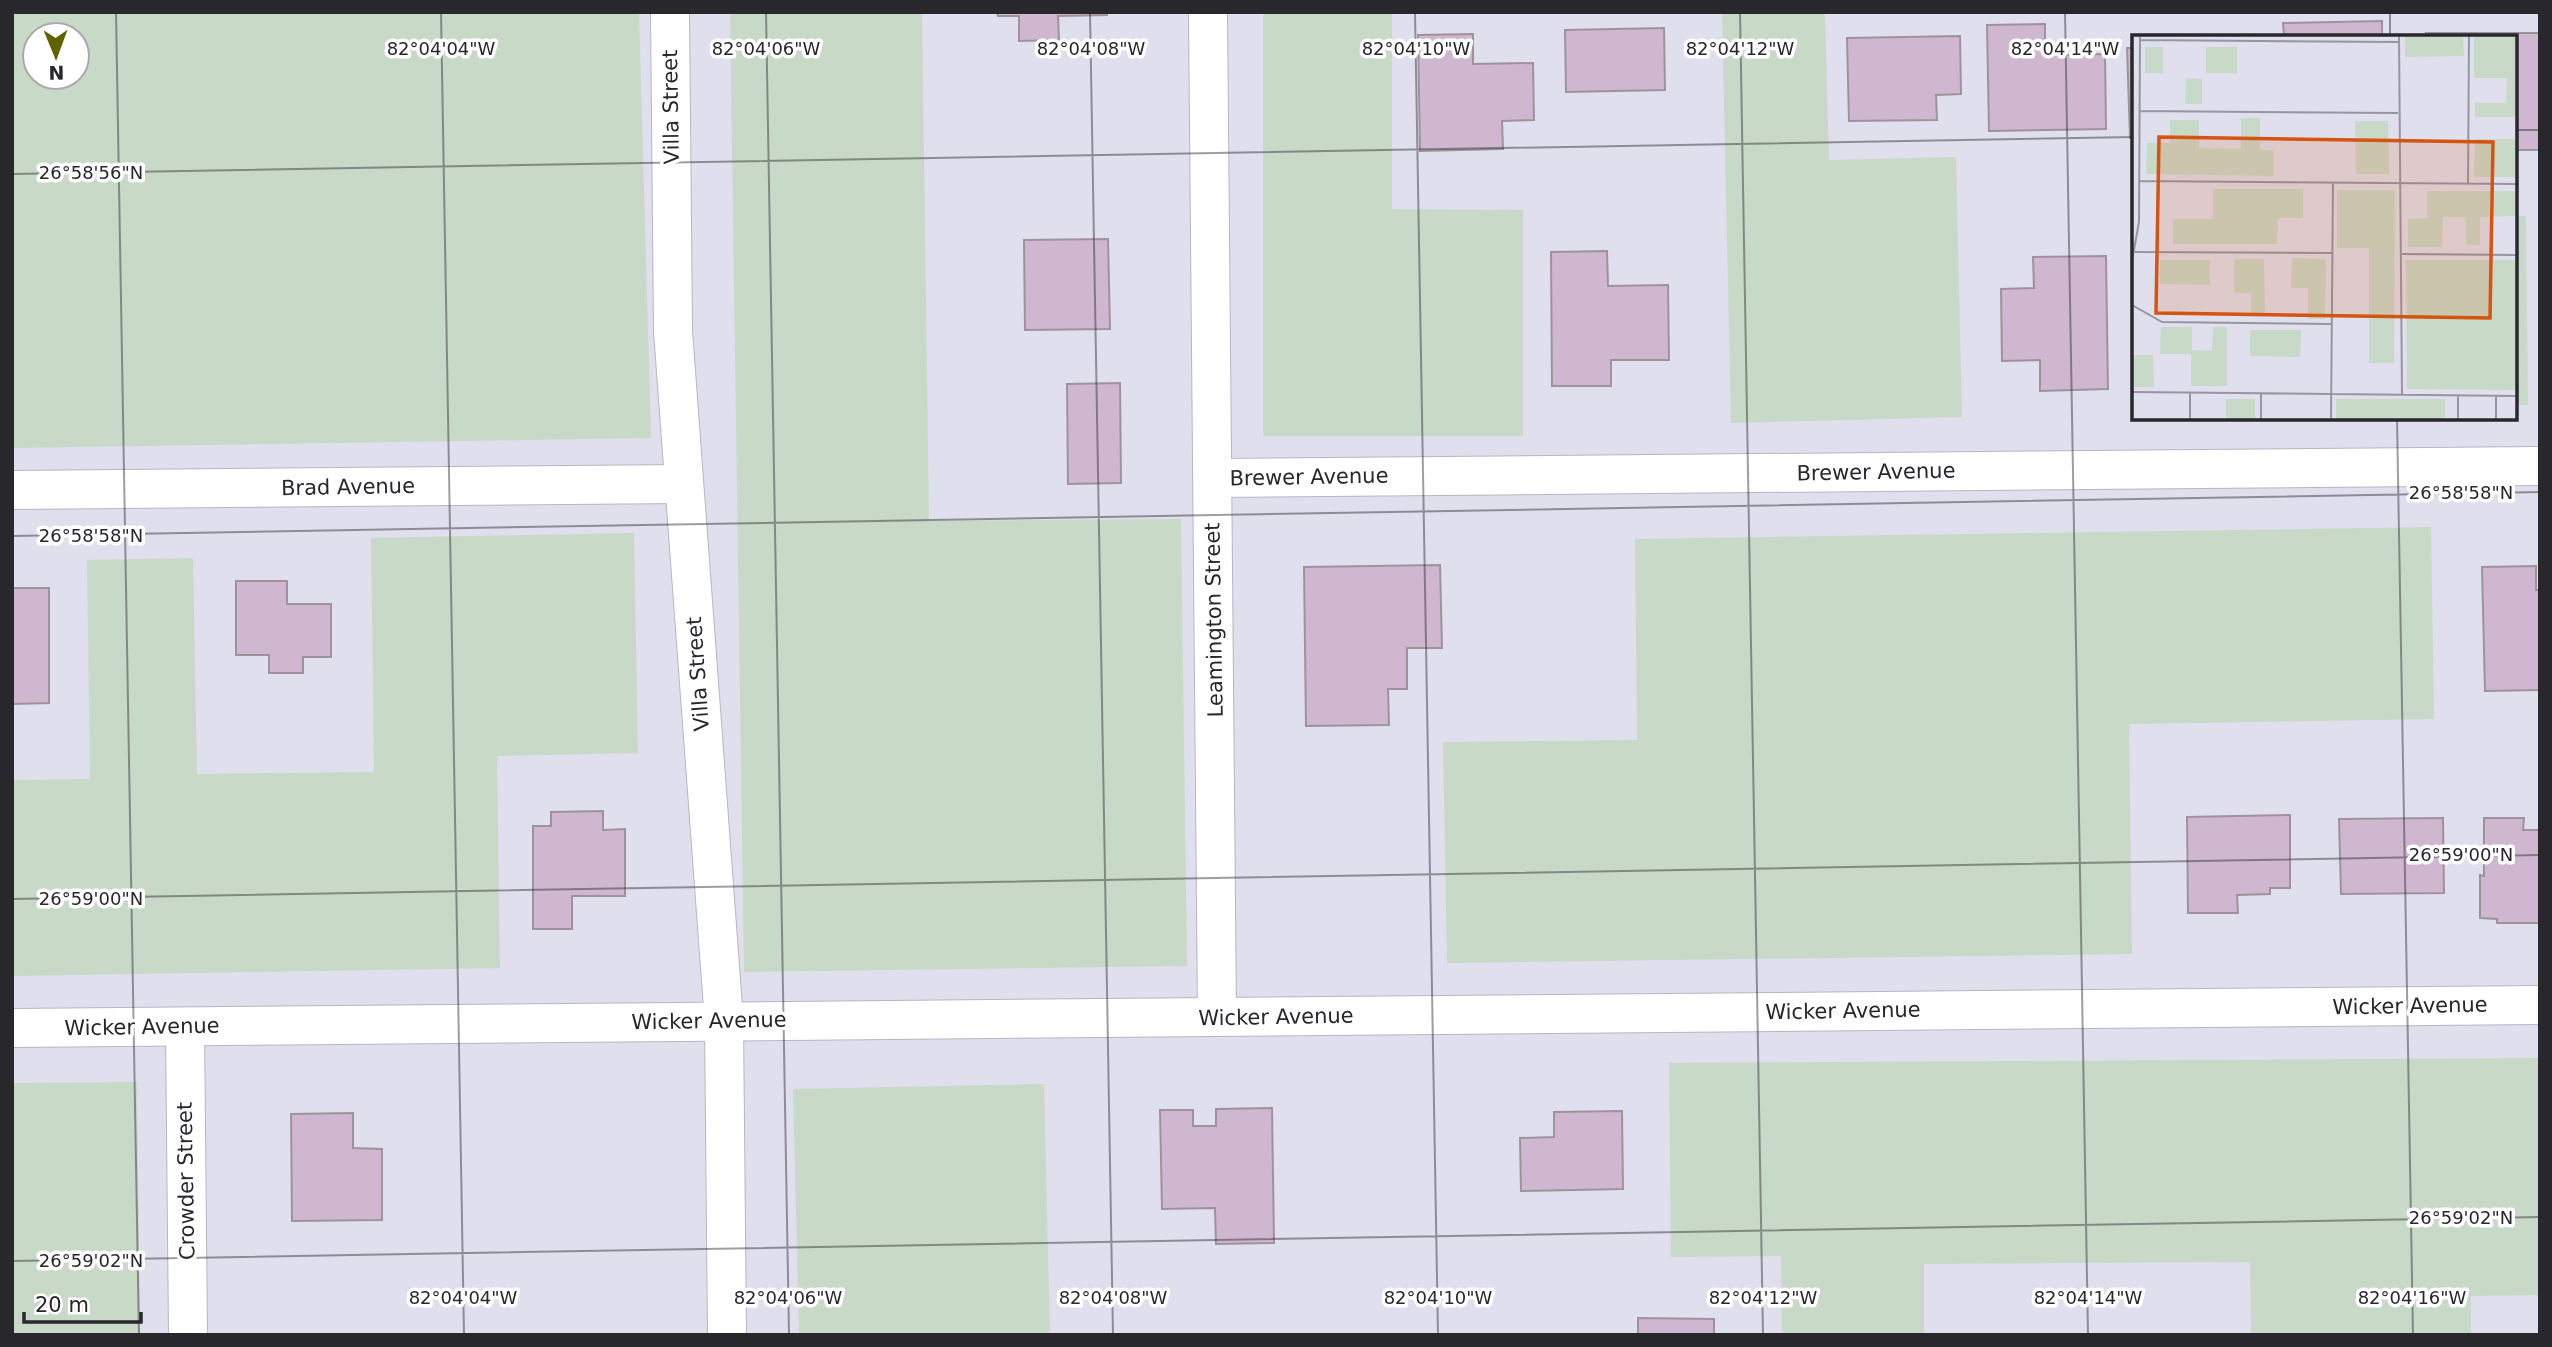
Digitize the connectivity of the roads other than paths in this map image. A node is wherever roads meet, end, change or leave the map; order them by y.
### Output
1 (670, 12) edge
2 (1209, 12) edge
3 (2540, 466) edge
4 (1213, 478) junction
5 (684, 484) junction
6 (12, 490) edge
7 (2540, 1005) edge
8 (1217, 1017) junction
9 (724, 1021) junction
10 (185, 1027) junction
11 (12, 1028) edge
12 (188, 1335) edge
13 (727, 1335) edge

1 - 5 street, Villa Street
2 - 4 street, Leamington Street
3 - 4 street, Brewer Avenue
4 - 8 street, Leamington Street
5 - 6 street, Brad Avenue
5 - 9 street, Villa Street
7 - 8 street, Wicker Avenue
8 - 9 street, Wicker Avenue
9 - 10 street, Wicker Avenue
9 - 13 street, Villa Street
10 - 11 street, Wicker Avenue
10 - 12 street, Crowder Street

